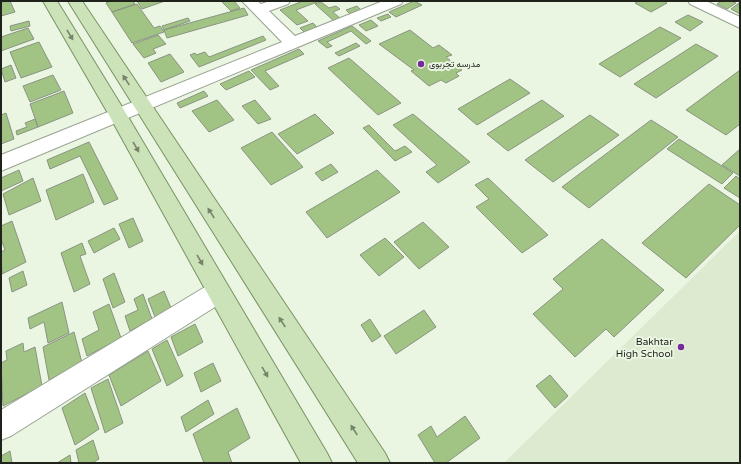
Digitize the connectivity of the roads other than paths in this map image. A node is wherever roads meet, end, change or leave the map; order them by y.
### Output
1 (50, 1) edge
2 (75, 1) edge
3 (283, 1) edge
4 (396, 1) edge
5 (704, 3) edge
6 (254, 6) edge
7 (740, 23) edge
8 (294, 44) junction
9 (142, 104) junction
10 (118, 115) junction
11 (1, 163) edge
12 (218, 292) junction
13 (1, 426) edge
14 (317, 463) edge
15 (375, 463) edge

1 -> 10 main road
9 -> 2 main road
3 - 6 street
4 - 8 street
5 - 7 street
6 - 8 street
8 - 9 street
9 - 10 street
15 -> 9 main road
10 - 11 street
10 -> 12 main road
12 - 13 street
12 -> 14 main road

